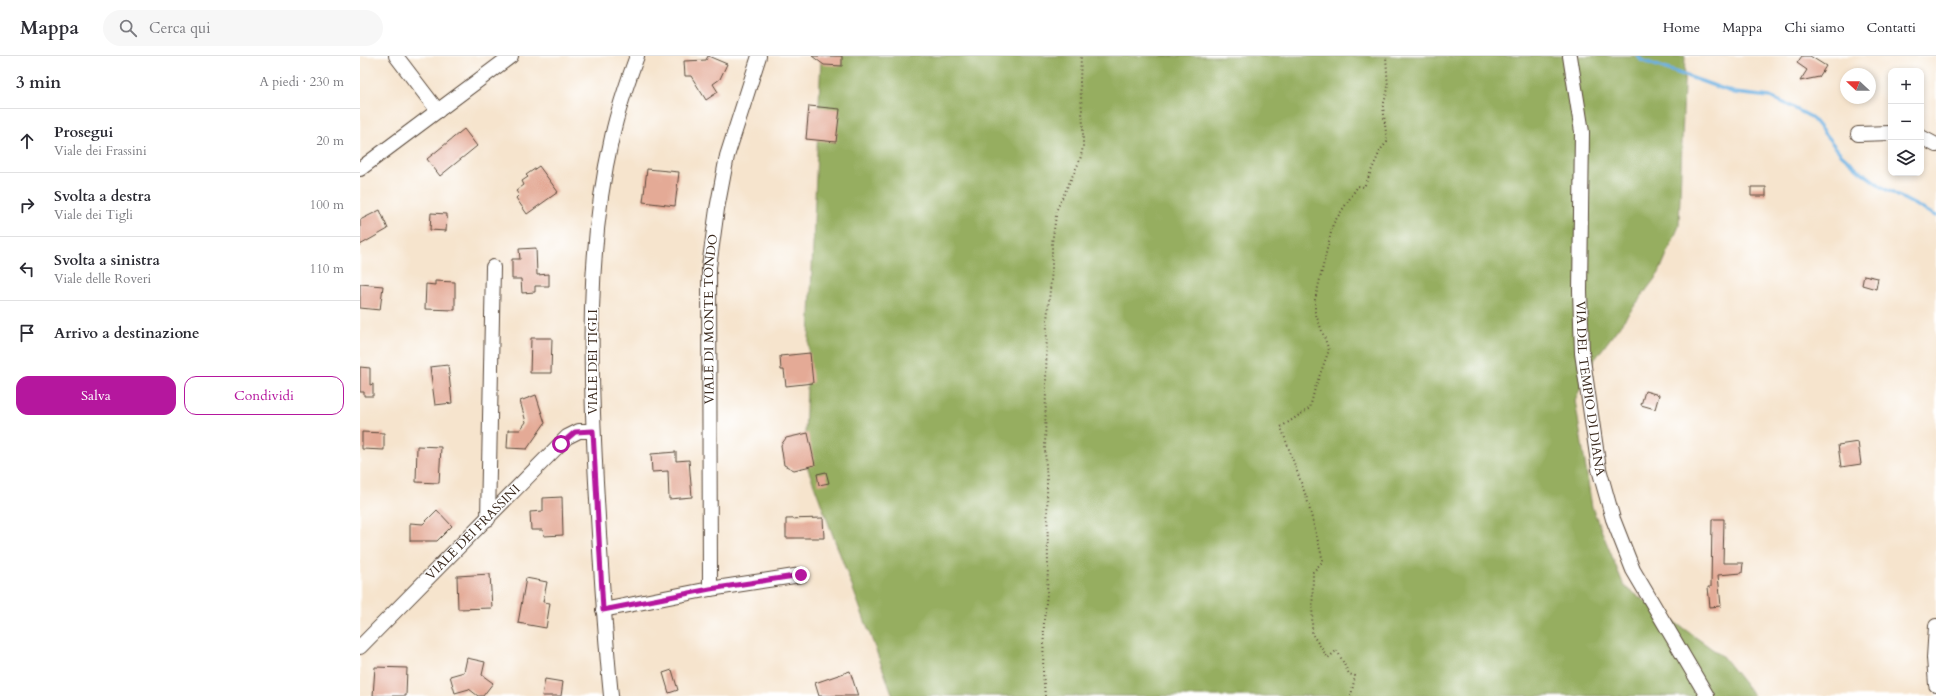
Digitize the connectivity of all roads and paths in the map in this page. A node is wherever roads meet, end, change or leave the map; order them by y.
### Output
1 (396, 56) edge
2 (511, 56) edge
3 (637, 56) edge
4 (759, 56) edge
5 (1081, 56) edge
6 (1386, 56) edge
7 (1570, 56) edge
8 (438, 111) junction
9 (1888, 133) edge
10 (1858, 134) dead end
11 (1924, 139) edge
12 (1936, 145) edge
13 (360, 169) edge
14 (494, 267) dead end
15 (593, 431) junction
16 (488, 519) junction
17 (801, 575) dead end
18 (710, 589) junction
19 (603, 610) junction
20 (1936, 626) edge
21 (360, 647) edge
22 (1936, 685) edge
23 (611, 696) edge
24 (1045, 696) edge
25 (1351, 696) edge
26 (1708, 696) edge

1 - 8 street
2 - 8 street
3 - 15 street, VIALE DEI TIGLI
4 - 18 street, VIALE DI MONTE TONDO
5 - 24 path
6 - 25 path
7 - 26 street, VIA DEL TEMPIO DI DIANA
8 - 13 street
9 - 10 street
11 - 12 street
14 - 16 street
15 - 16 street, VIALE DEI FRASSINI
15 - 19 street, VIALE DEI TIGLI
16 - 21 street, VIALE DEI FRASSINI
17 - 18 street
18 - 19 street
19 - 23 street, VIALE DEI TIGLI
20 - 22 street

